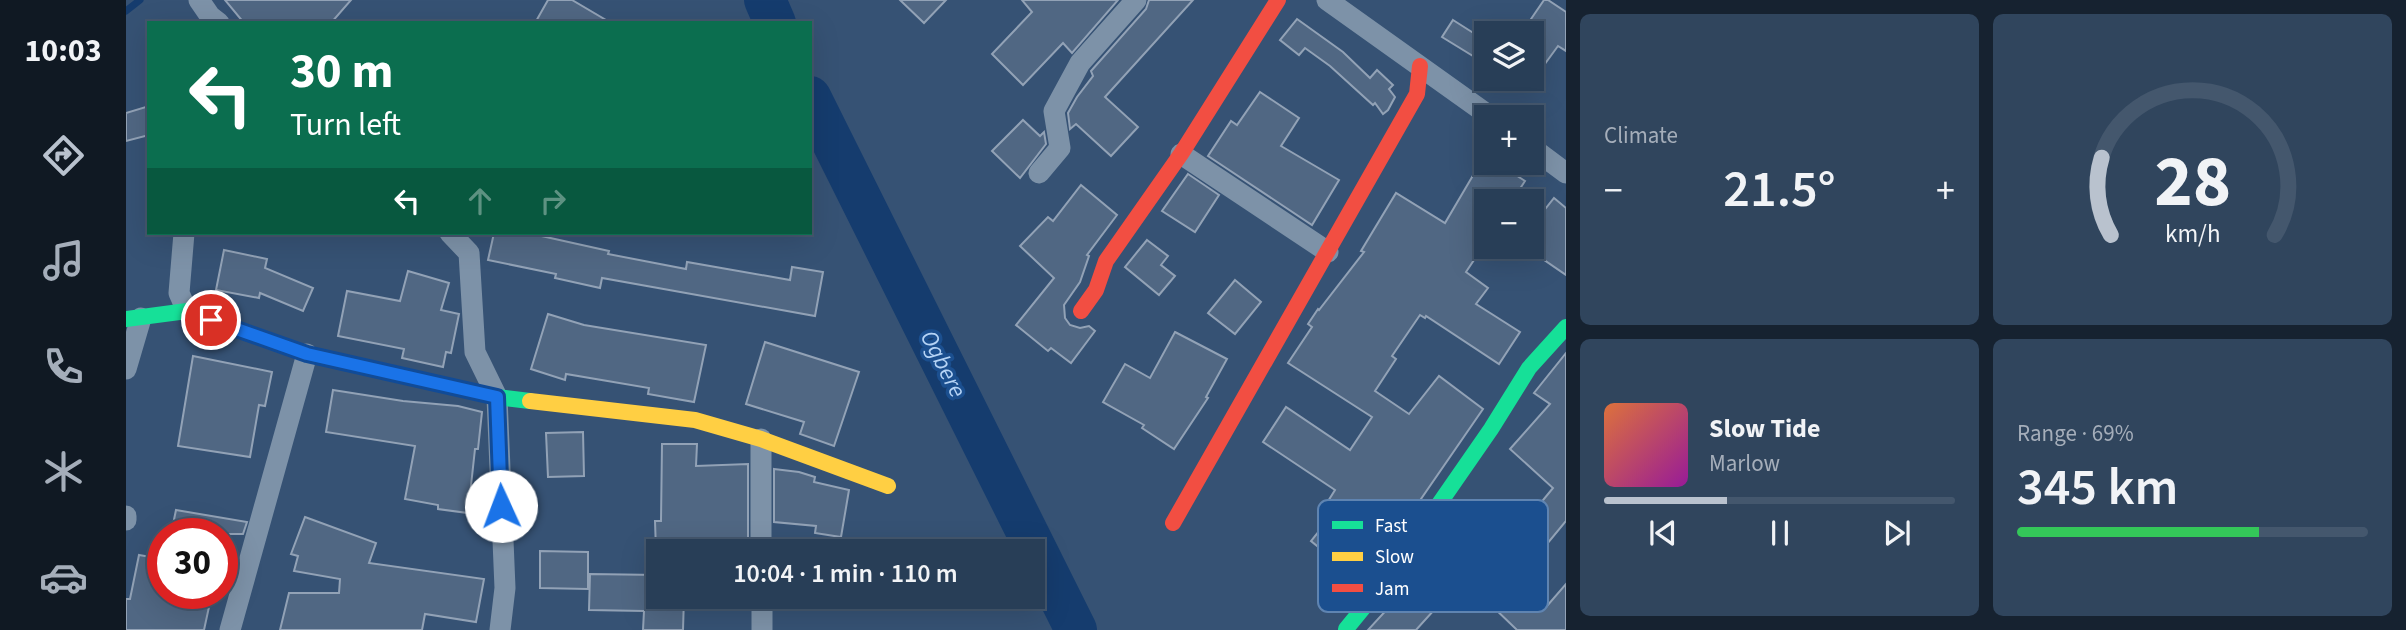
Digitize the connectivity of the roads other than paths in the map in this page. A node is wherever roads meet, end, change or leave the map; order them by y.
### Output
1 (199, 0) edge
2 (1136, 0) edge
3 (1278, 0) edge
4 (1327, 0) edge
5 (217, 21) edge
6 (1420, 66) junction
7 (1474, 105) edge
8 (1181, 154) junction
9 (1544, 157) edge
10 (1039, 173) dead end
11 (1566, 173) edge
12 (184, 235) edge
13 (452, 235) edge
14 (1328, 252) junction
15 (187, 311) junction
16 (1081, 311) dead end
17 (133, 319) edge
18 (1566, 327) edge
19 (307, 354) junction
20 (126, 369) edge
21 (497, 397) junction
22 (761, 439) junction
23 (888, 486) dead end
24 (1442, 500) edge
25 (1173, 523) dead end
26 (761, 539) edge
27 (762, 609) edge
28 (1360, 612) edge
29 (1346, 629) edge
30 (230, 630) edge
31 (500, 630) edge
32 (762, 630) edge

1 - 5 street
2 - 10 street
3 - 8 street
4 - 6 street
6 - 7 street
6 - 14 street
8 - 14 street
8 - 16 street
9 - 11 street
12 - 15 street
13 - 21 street
14 - 25 street
15 - 17 street
15 - 19 street
17 - 20 street
18 - 24 street
19 - 21 street
19 - 30 street
21 - 22 street
21 - 31 street
22 - 23 street
22 - 26 street
27 - 32 street
28 - 29 street

